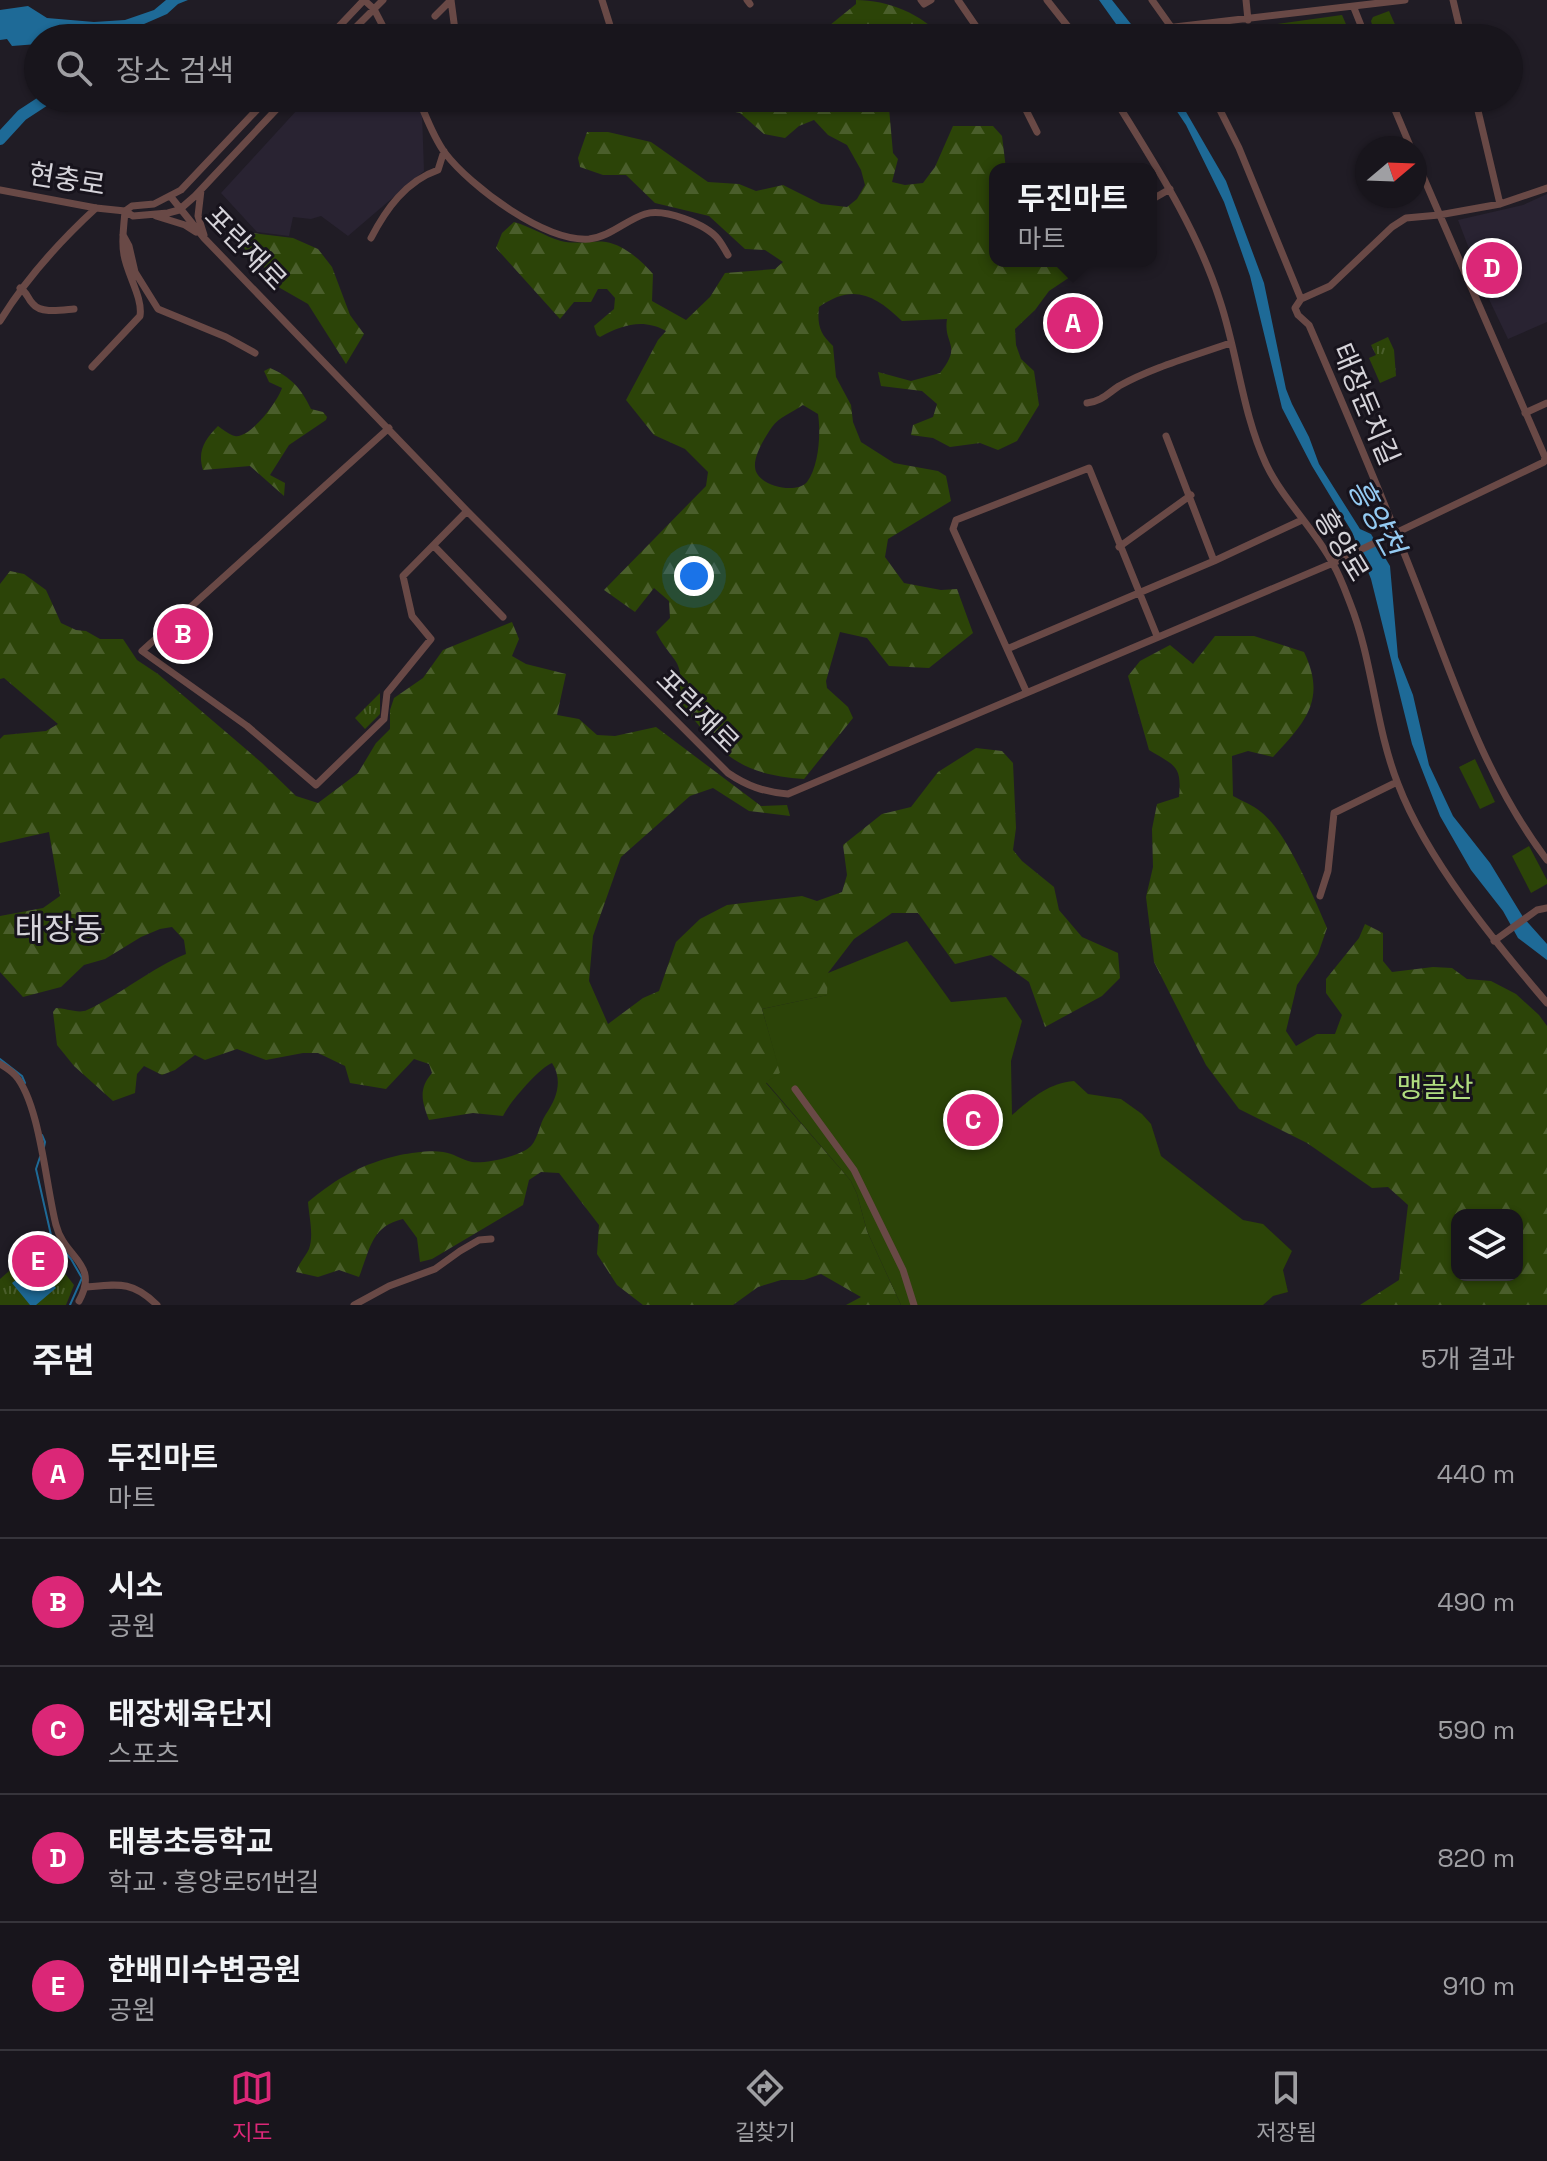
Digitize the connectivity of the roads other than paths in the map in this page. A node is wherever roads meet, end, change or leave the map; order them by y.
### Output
1 (364, 0) edge
2 (383, 0) edge
3 (451, 0) edge
4 (602, 0) edge
5 (958, 0) edge
6 (1047, 0) edge
7 (1152, 0) edge
8 (1246, 0) edge
9 (1405, 0) edge
10 (1453, 0) edge
11 (1350, 5) edge
12 (374, 9) junction
13 (435, 16) dead end
14 (1248, 20) junction
15 (341, 24) edge
16 (359, 24) edge
17 (382, 24) edge
18 (454, 24) edge
19 (610, 24) edge
20 (974, 24) edge
21 (1067, 24) edge
22 (1165, 24) edge
23 (1212, 24) edge
24 (1359, 24) edge
25 (1459, 24) edge
26 (255, 112) edge
27 (274, 112) edge
28 (425, 112) edge
29 (1027, 112) edge
30 (1123, 112) edge
31 (1221, 112) edge
32 (1396, 112) edge
33 (1478, 112) edge
34 (1037, 132) dead end
35 (1406, 136) edge
36 (444, 151) junction
37 (1154, 163) edge
38 (1157, 168) edge
39 (1427, 186) edge
40 (1547, 188) edge
41 (1170, 189) junction
42 (0, 190) edge
43 (201, 190) junction
44 (171, 197) junction
45 (1157, 197) edge
46 (1500, 204) junction
47 (96, 208) junction
48 (179, 210) junction
49 (125, 211) junction
50 (1439, 215) junction
51 (154, 216) junction
52 (123, 235) junction
53 (204, 238) junction
54 (371, 238) dead end
55 (728, 255) dead end
56 (20, 288) junction
57 (1301, 299) junction
58 (74, 309) dead end
59 (0, 321) edge
60 (1230, 343) junction
61 (255, 353) dead end
62 (92, 367) dead end
63 (1087, 403) dead end
64 (1547, 403) edge
65 (1525, 413) junction
66 (389, 428) junction
67 (1166, 436) dead end
68 (1191, 495) junction
69 (467, 511) junction
70 (1302, 520) junction
71 (1396, 532) junction
72 (434, 546) junction
73 (1119, 547) junction
74 (1214, 561) junction
75 (1333, 563) junction
76 (1140, 593) junction
77 (503, 617) dead end
78 (1157, 636) junction
79 (1007, 649) junction
80 (1026, 691) junction
81 (1397, 782) junction
82 (1547, 860) edge
83 (1320, 896) dead end
84 (1547, 908) edge
85 (1494, 941) junction
86 (1547, 1003) edge
87 (0, 1064) edge
88 (795, 1089) dead end
89 (491, 1239) dead end
90 (87, 1287) junction
91 (79, 1301) dead end
92 (157, 1305) edge
93 (354, 1305) edge
94 (914, 1305) edge

1 - 12 street
1 - 15 street
2 - 12 street
3 - 13 street
3 - 18 street
4 - 19 street
5 - 20 street
6 - 21 street
7 - 22 street
8 - 14 street
9 - 11 street
10 - 25 street
11 - 14 street
11 - 24 street
12 - 16 street
12 - 17 street
14 - 23 street
26 - 44 street, 현충로
27 - 43 street, 현충로
28 - 36 street
29 - 34 street
30 - 37 street, 흥양로
31 - 57 street, 태장둔치길
32 - 35 street
33 - 46 street
36 - 54 street
36 - 55 street
38 - 41 street, 흥양로
39 - 50 street
40 - 46 street
41 - 45 street
41 - 60 street, 흥양로
42 - 47 street, 현충로
43 - 48 street, 현충로
43 - 53 street
44 - 48 street, 포란재로
44 - 49 street, 현충로
46 - 50 street
47 - 49 street, 현충로
47 - 56 street
48 - 51 street, 현충로
48 - 53 street, 포란재로
49 - 51 street, 현충로
49 - 52 street, 현충로
50 - 57 street
50 - 65 street
51 - 53 street
52 - 61 street
52 - 62 street, 현충로
53 - 66 street, 포란재로
56 - 58 street
56 - 59 street
57 - 71 street, 태장둔치길
60 - 63 street
60 - 70 street, 흥양로
64 - 65 street
65 - 71 street, 포란재로
66 - 69 street, 포란재로
66 - 72 street
67 - 68 street
68 - 73 street
68 - 74 street
69 - 72 street
69 - 80 street, 포란재로
70 - 74 street
70 - 75 street, 흥양로
71 - 75 street, 포란재로
71 - 82 street, 태장둔치길
72 - 77 street
73 - 76 street
73 - 79 street
74 - 76 street
75 - 78 street, 포란재로
75 - 81 street, 흥양로
76 - 78 street
76 - 79 street
78 - 80 street, 포란재로
79 - 80 street
81 - 83 street
81 - 85 street, 흥양로
84 - 85 street
85 - 86 street, 흥양로
87 - 90 street
88 - 94 street
89 - 93 street
90 - 91 street
90 - 92 street

